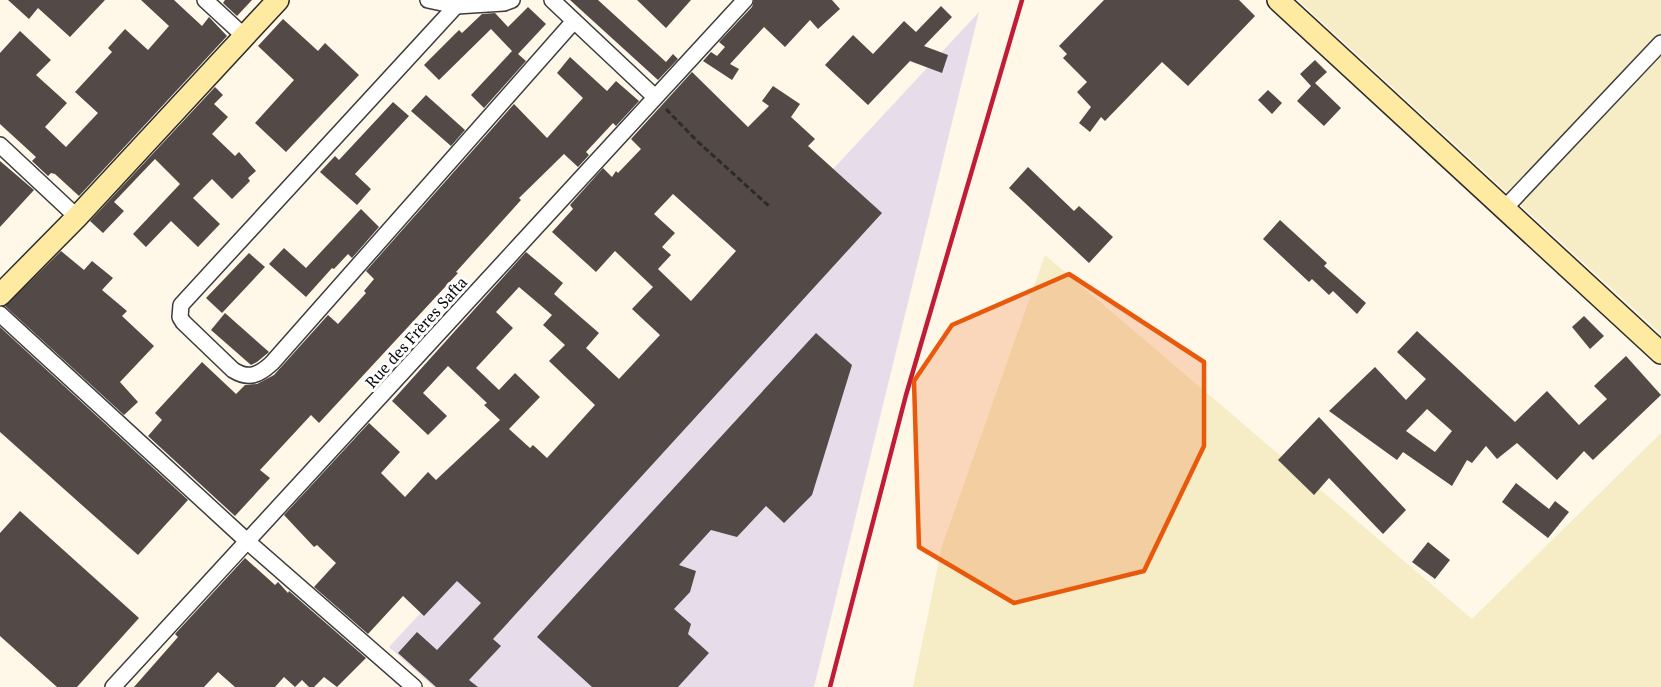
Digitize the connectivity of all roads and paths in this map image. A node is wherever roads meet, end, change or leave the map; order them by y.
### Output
1 (205, 0) edge
2 (278, 0) edge
3 (428, 0) edge
4 (512, 0) edge
5 (552, 0) edge
6 (745, 0) edge
7 (1278, 0) edge
8 (456, 6) junction
9 (574, 21) junction
10 (244, 36) junction
11 (1661, 43) edge
12 (655, 97) junction
13 (0, 145) edge
14 (769, 206) dead end
15 (1505, 208) junction
16 (76, 217) junction
17 (0, 295) edge
18 (0, 314) edge
19 (1661, 353) edge
20 (248, 542) junction
21 (113, 687) edge
22 (414, 687) edge

1 - 10 street
2 - 10 main road
3 - 8 street
4 - 8 street
5 - 9 street
6 - 12 street, Rue des Frères Safta
7 - 15 main road
8 - 9 street
9 - 12 street
10 - 16 main road
11 - 15 street
12 - 14 path
12 - 20 street, Rue des Frères Safta
13 - 16 street
15 - 19 main road
16 - 17 main road
18 - 20 street
20 - 21 street, Rue des Frères Safta
20 - 22 street

